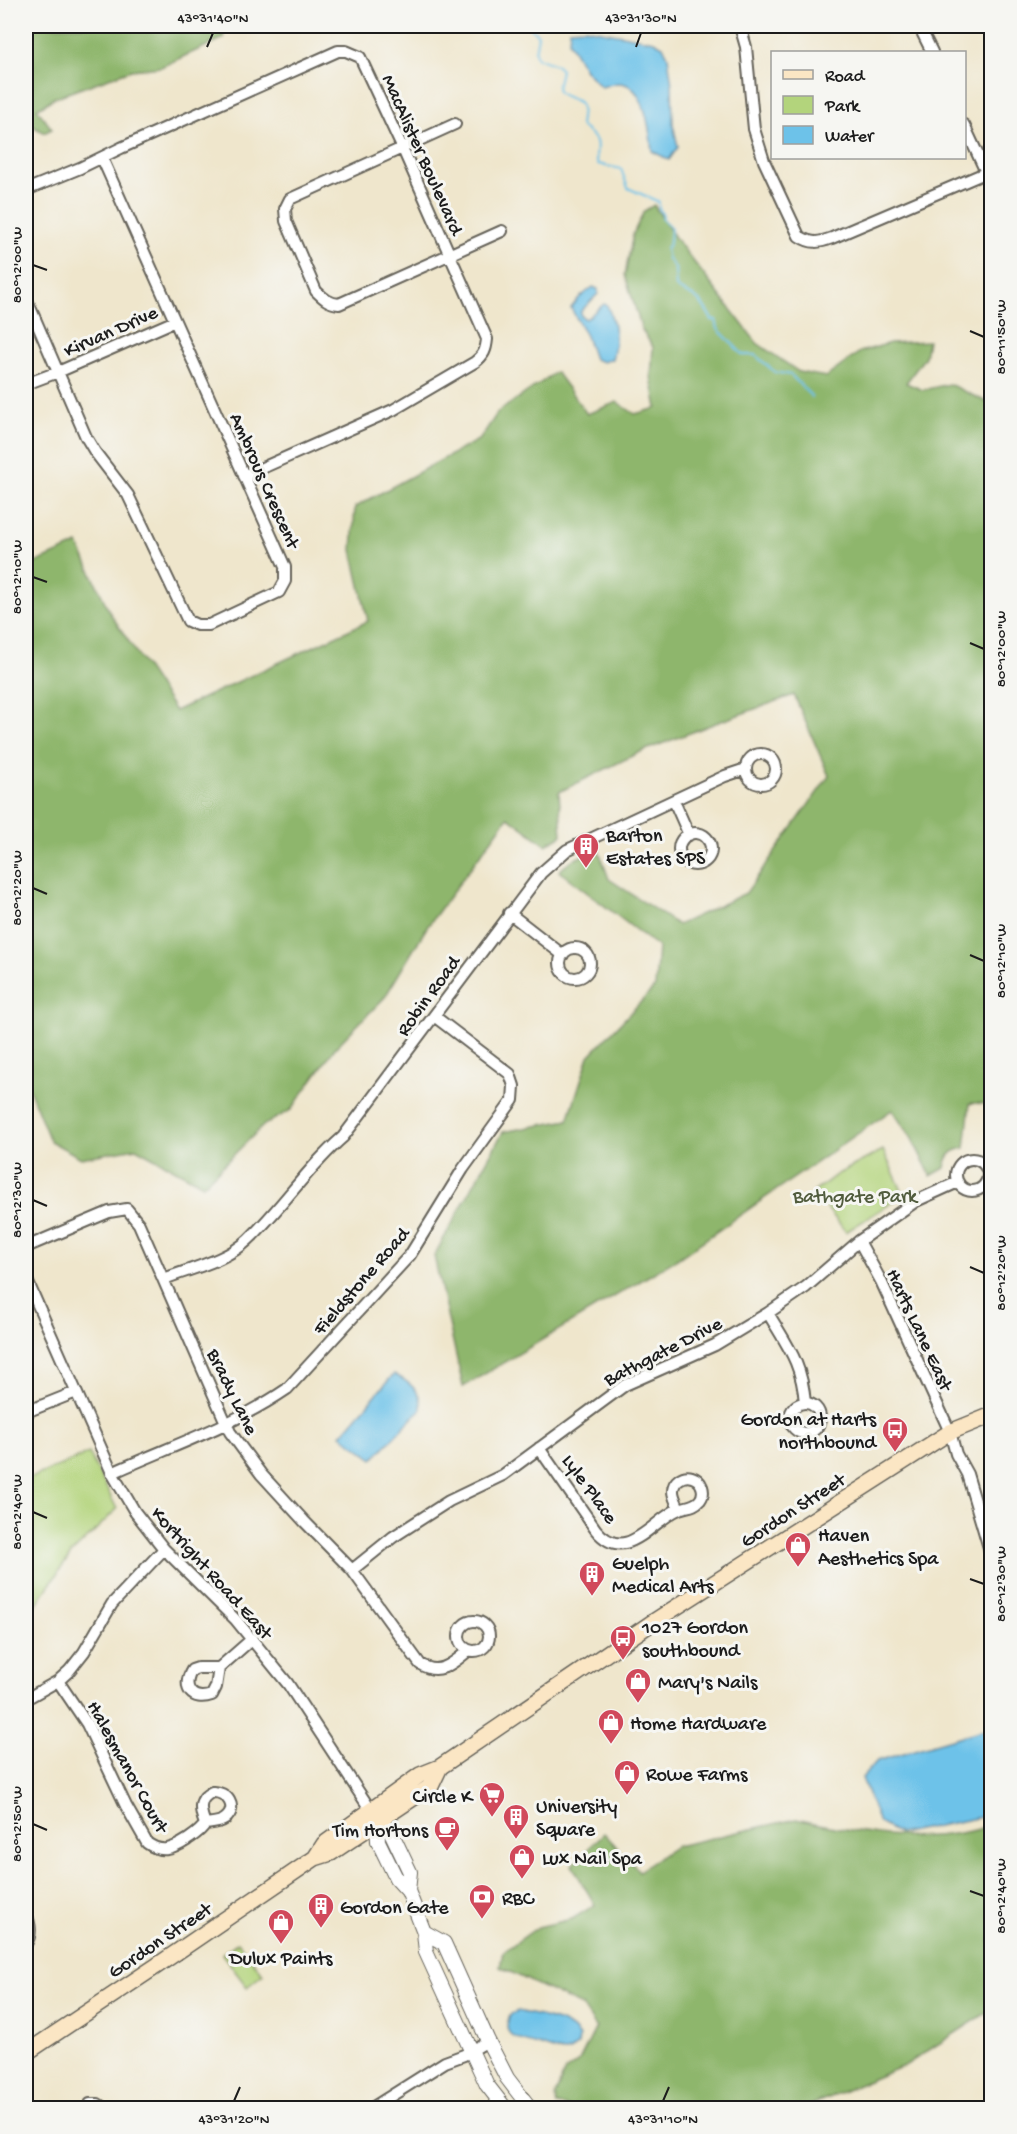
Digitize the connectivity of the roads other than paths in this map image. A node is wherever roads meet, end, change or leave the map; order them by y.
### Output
1 (740, 26) edge
2 (919, 26) edge
3 (932, 51) edge
4 (455, 124) dead end
5 (966, 129) edge
6 (402, 147) junction
7 (102, 158) junction
8 (768, 159) edge
9 (989, 171) edge
10 (992, 185) edge
11 (26, 190) edge
12 (502, 231) dead end
13 (449, 255) junction
14 (26, 298) edge
15 (175, 321) junction
16 (58, 372) junction
17 (26, 384) edge
18 (244, 476) junction
19 (746, 769) dead end
20 (674, 801) junction
21 (689, 835) dead end
22 (509, 913) junction
23 (563, 955) dead end
24 (434, 1016) junction
25 (958, 1182) dead end
26 (859, 1241) junction
27 (26, 1247) edge
28 (26, 1278) edge
29 (164, 1279) junction
30 (768, 1313) junction
31 (76, 1392) junction
32 (805, 1403) dead end
33 (26, 1412) edge
34 (992, 1415) edge
35 (226, 1424) junction
36 (950, 1432) junction
37 (539, 1449) junction
38 (112, 1473) junction
39 (679, 1509) dead end
40 (164, 1549) junction
41 (992, 1558) edge
42 (352, 1570) junction
43 (252, 1639) junction
44 (469, 1650) dead end
45 (219, 1668) dead end
46 (58, 1681) junction
47 (26, 1699) edge
48 (374, 1815) junction
49 (205, 1824) dead end
50 (26, 1913) edge
51 (424, 1932) junction
52 (26, 1944) edge
53 (488, 2041) junction
54 (471, 2051) junction
55 (26, 2052) edge
56 (88, 2109) edge
57 (104, 2109) edge
58 (372, 2109) edge
59 (505, 2109) edge
60 (530, 2109) edge

1 - 8 street
2 - 3 street
4 - 6 street
5 - 9 street
6 - 7 street, MacAlister Boulevard
6 - 13 street, MacAlister Boulevard
6 - 13 street
7 - 11 street, MacAlister Boulevard
7 - 15 street, Ambrous Crescent
8 - 9 street
9 - 10 street
12 - 13 street
13 - 18 street, MacAlister Boulevard
14 - 16 street, Ambrous Crescent
15 - 16 street, Kirvan Drive
15 - 18 street, Ambrous Crescent
16 - 17 street, Kirvan Drive
16 - 18 street, Ambrous Crescent
19 - 20 street, Robin Road
20 - 21 street
20 - 22 street, Robin Road
22 - 23 street
22 - 24 street, Robin Road
24 - 29 street, Robin Road
24 - 35 street, Fieldstone Road
25 - 26 street, Bathgate Drive
26 - 30 street, Bathgate Drive
26 - 36 street, Harts Lane East
27 - 29 street, Brady Lane
28 - 31 street, Kortright Road East
29 - 35 street, Brady Lane
30 - 32 street
30 - 37 street, Bathgate Drive
31 - 33 street
31 - 38 street, Kortright Road East
34 - 36 main road, Gordon Street
35 - 38 street, Fieldstone Road
35 - 42 street, Brady Lane
36 - 41 street, Harts Lane East
36 - 48 main road, Gordon Street
37 - 39 street, Lyle Place
37 - 42 street, Bathgate Drive
38 - 40 street, Kortright Road East
40 - 43 street, Kortright Road East
40 - 46 street
42 - 44 street, Brady Lane
43 - 45 street
43 - 48 street, Kortright Road East
46 - 47 street
46 - 49 street, Halesmanor Court
48 - 51 street
48 - 55 main road, Gordon Street
50 - 52 street
51 - 53 street
51 - 54 street
53 - 54 street
53 - 60 street
54 - 58 street
54 - 59 street
56 - 57 street

